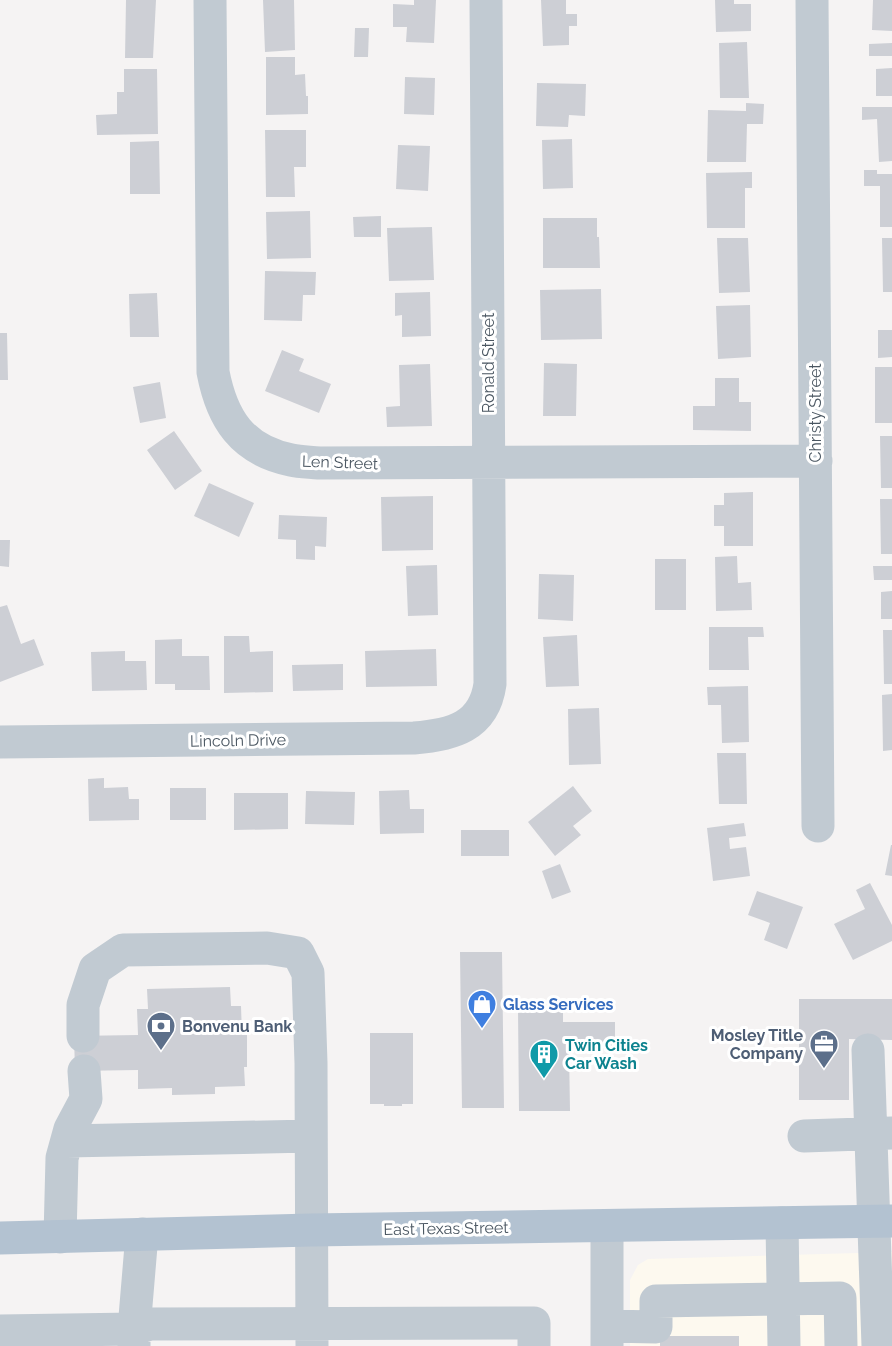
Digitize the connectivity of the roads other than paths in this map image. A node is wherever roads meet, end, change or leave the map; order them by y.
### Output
1 (210, 0) edge
2 (486, 0) edge
3 (812, 0) edge
4 (816, 461) junction
5 (489, 463) junction
6 (472, 721) joint
7 (0, 742) edge
8 (818, 826) dead end
9 (83, 1036) dead end
10 (868, 1050) dead end
11 (84, 1071) dead end
12 (882, 1133) edge
13 (311, 1136) junction
14 (804, 1136) dead end
15 (67, 1141) junction
16 (883, 1222) edge
17 (782, 1223) junction
18 (607, 1226) junction
19 (311, 1230) junction
20 (142, 1234) junction
21 (60, 1237) junction
22 (0, 1238) edge
23 (783, 1299) junction
24 (0, 1330) edge
25 (312, 1335) edge
26 (607, 1336) edge
27 (134, 1337) edge
28 (534, 1346) edge
29 (784, 1346) edge
30 (841, 1346) edge
31 (878, 1346) edge

1 - 5 street, Len Street
2 - 5 street, Ronald Street
3 - 4 street, Christy Street
4 - 5 street, Len Street
4 - 8 street, Christy Street
5 - 6 street, Ronald Street
6 - 7 street, Lincoln Drive
9 - 13 street
10 - 12 street
11 - 15 street
12 - 14 street
12 - 16 street
13 - 15 street
13 - 19 street
15 - 21 street
16 - 17 main road, East Texas Street
16 - 31 street
17 - 18 main road, East Texas Street
17 - 23 street
18 - 19 main road, East Texas Street
18 - 26 street
19 - 20 main road, East Texas Street
19 - 25 street
20 - 21 main road, East Texas Street
20 - 27 street
21 - 22 main road, East Texas Street
23 - 26 street
23 - 29 street
23 - 30 street
24 - 27 street
25 - 27 street
25 - 28 street

